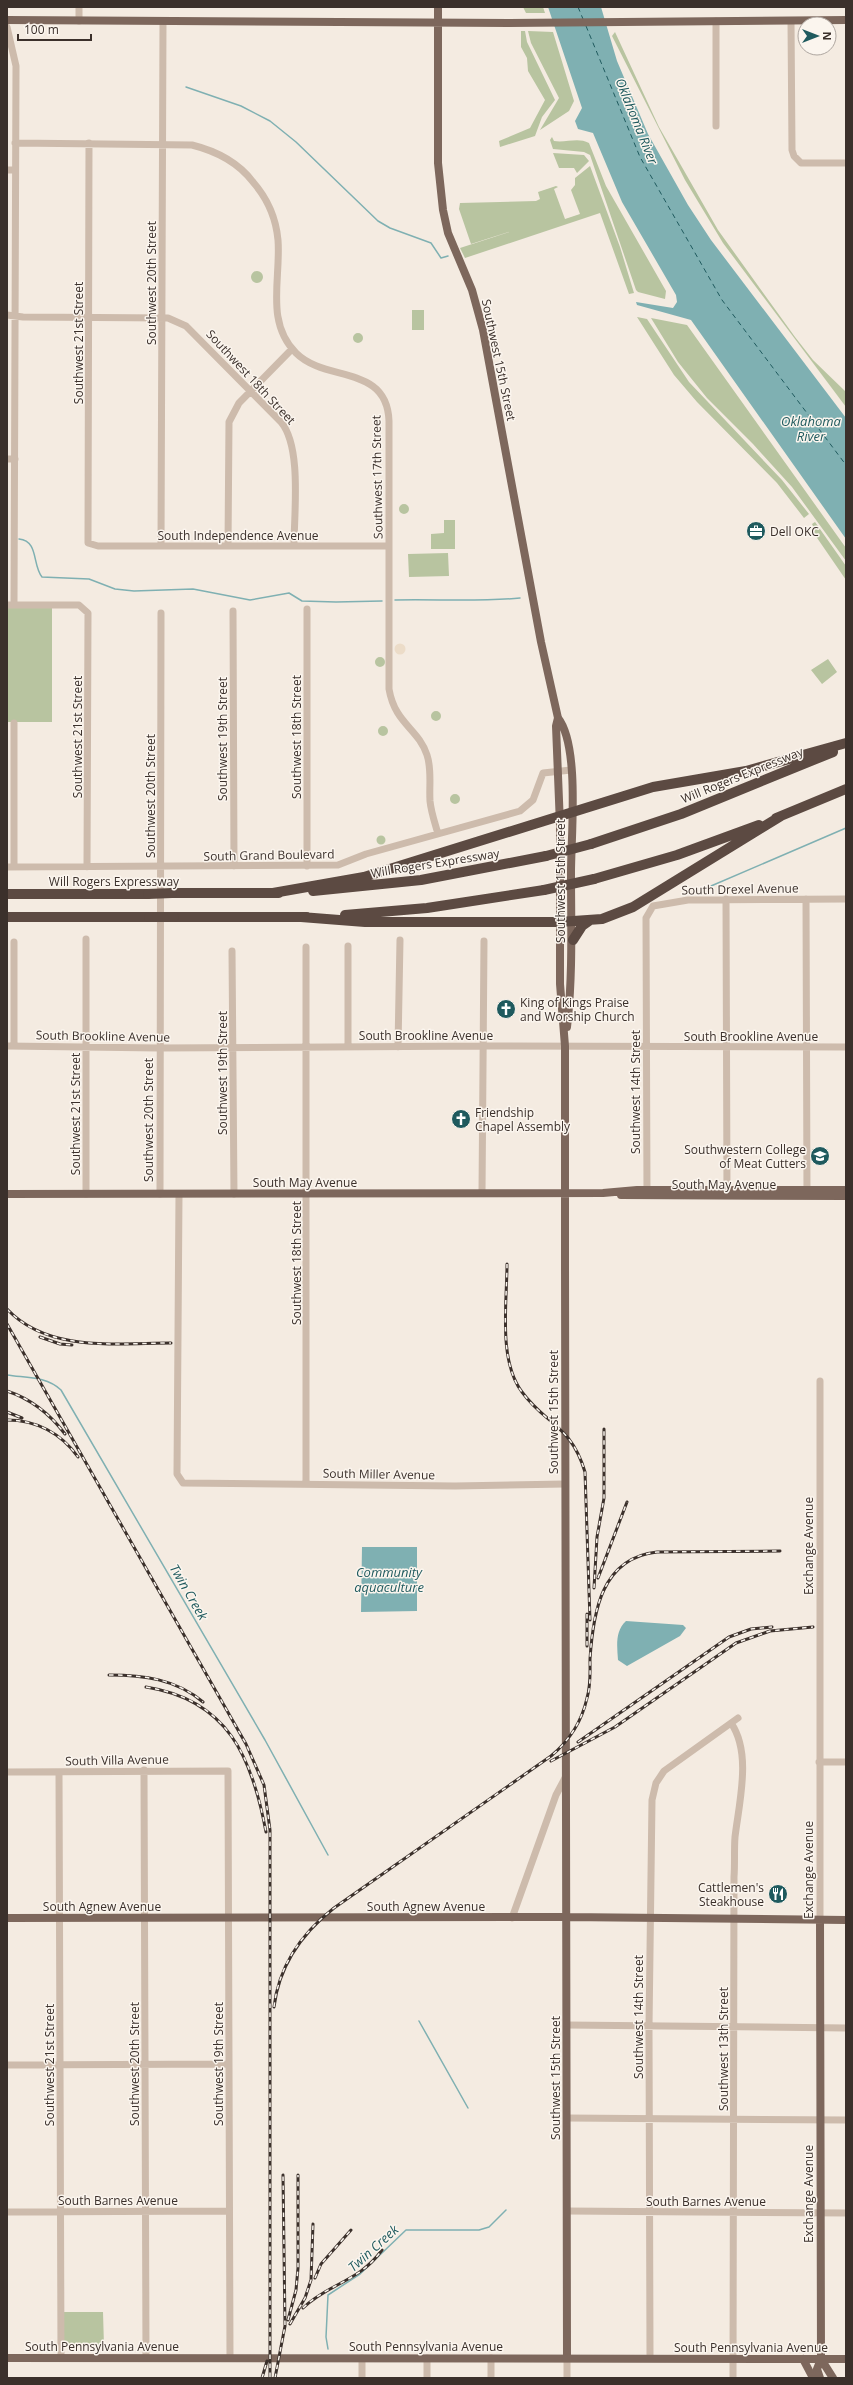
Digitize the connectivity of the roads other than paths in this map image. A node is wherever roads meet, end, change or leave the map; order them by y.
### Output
1 (79, 7) edge
2 (438, 7) edge
3 (7, 20) edge
4 (163, 20) junction
5 (846, 20) edge
6 (79, 21) junction
7 (716, 21) junction
8 (791, 21) junction
9 (438, 22) junction
10 (7, 27) edge
11 (716, 126) dead end
12 (15, 143) junction
13 (89, 143) junction
14 (162, 143) junction
15 (846, 163) edge
16 (7, 170) edge
17 (15, 170) junction
18 (7, 315) edge
19 (16, 316) junction
20 (89, 318) junction
21 (162, 318) junction
22 (292, 349) junction
23 (251, 390) junction
24 (7, 459) edge
25 (16, 459) junction
26 (88, 544) joint
27 (162, 546) junction
28 (228, 546) junction
29 (294, 546) junction
30 (389, 546) junction
31 (10, 605) edge
32 (307, 609) dead end
33 (233, 611) dead end
34 (161, 613) dead end
35 (558, 718) junction
36 (14, 723) dead end
37 (846, 743) edge
38 (846, 747) edge
39 (559, 770) junction
40 (571, 770) junction
41 (846, 790) edge
42 (572, 812) junction
43 (560, 816) junction
44 (781, 816) junction
45 (438, 834) junction
46 (161, 866) junction
47 (234, 866) junction
48 (307, 866) junction
49 (11, 867) edge
50 (87, 867) junction
51 (273, 893) junction
52 (7, 894) edge
53 (726, 899) junction
54 (806, 899) junction
55 (846, 900) edge
56 (7, 917) edge
57 (301, 917) junction
58 (591, 921) junction
59 (559, 922) junction
60 (572, 922) junction
61 (86, 939) dead end
62 (400, 940) dead end
63 (572, 940) junction
64 (484, 941) dead end
65 (14, 942) dead end
66 (348, 946) dead end
67 (647, 946) joint
68 (306, 947) dead end
69 (232, 951) dead end
70 (559, 959) junction
71 (573, 959) junction
72 (11, 1046) edge
73 (348, 1046) junction
74 (482, 1046) junction
75 (565, 1046) junction
76 (646, 1046) junction
77 (86, 1047) junction
78 (307, 1047) junction
79 (398, 1047) junction
80 (727, 1047) junction
81 (806, 1047) junction
82 (846, 1047) edge
83 (159, 1048) junction
84 (233, 1048) junction
85 (846, 1190) edge
86 (482, 1193) junction
87 (566, 1193) junction
88 (647, 1193) junction
89 (727, 1193) junction
90 (806, 1193) junction
91 (7, 1194) edge
92 (86, 1194) junction
93 (160, 1194) junction
94 (179, 1194) junction
95 (234, 1194) junction
96 (308, 1194) junction
97 (846, 1196) edge
98 (820, 1380) dead end
99 (306, 1483) junction
100 (565, 1484) junction
101 (738, 1718) dead end
102 (731, 1723) junction
103 (819, 1762) junction
104 (846, 1762) edge
105 (144, 1770) junction
106 (228, 1771) joint
107 (7, 1772) edge
108 (59, 1772) junction
109 (565, 1778) junction
110 (566, 1917) junction
111 (7, 1918) edge
112 (61, 1918) junction
113 (146, 1918) junction
114 (230, 1918) junction
115 (512, 1918) junction
116 (650, 1918) junction
117 (734, 1919) junction
118 (820, 1920) junction
119 (846, 1920) edge
120 (567, 2025) junction
121 (649, 2026) junction
122 (734, 2027) junction
123 (820, 2028) junction
124 (846, 2028) edge
125 (228, 2064) junction
126 (7, 2065) edge
127 (144, 2065) junction
128 (59, 2066) junction
129 (567, 2118) junction
130 (649, 2118) junction
131 (734, 2119) junction
132 (820, 2119) junction
133 (846, 2120) edge
134 (61, 2211) junction
135 (146, 2211) junction
136 (229, 2211) junction
137 (567, 2211) junction
138 (7, 2212) edge
139 (650, 2212) junction
140 (734, 2212) junction
141 (820, 2212) junction
142 (846, 2213) edge
143 (7, 2358) edge
144 (61, 2358) junction
145 (146, 2358) junction
146 (230, 2358) junction
147 (362, 2358) junction
148 (427, 2358) junction
149 (491, 2358) junction
150 (567, 2358) junction
151 (650, 2358) junction
152 (733, 2359) junction
153 (803, 2359) junction
154 (821, 2359) junction
155 (846, 2359) edge
156 (362, 2378) edge
157 (427, 2378) edge
158 (491, 2378) edge
159 (567, 2378) edge
160 (733, 2378) edge
161 (813, 2378) edge
162 (820, 2378) edge
163 (833, 2378) edge

1 - 6 street
2 - 9 main road, Southwest 15th Street
3 - 6 main road
4 - 6 main road
4 - 9 main road
4 - 14 street, Southwest 20th Street
5 - 8 main road
7 - 8 main road
7 - 9 main road
7 - 11 street
8 - 15 street
9 - 35 main road, Southwest 15th Street
10 - 12 street
12 - 13 street, Southwest 17th Street
12 - 17 street
13 - 14 street, Southwest 17th Street
13 - 20 street, Southwest 21st Street
14 - 21 street, Southwest 20th Street
14 - 22 street, Southwest 17th Street
16 - 17 street
17 - 19 street
18 - 19 street, Southwest 18th Street
19 - 20 street, Southwest 18th Street
19 - 25 street
20 - 21 street, Southwest 18th Street
20 - 26 street, Southwest 21st Street
21 - 23 street, Southwest 18th Street
21 - 27 street, Southwest 20th Street
22 - 23 street
22 - 30 street, Southwest 17th Street
23 - 28 street
23 - 29 street, Southwest 18th Street
24 - 25 street
25 - 31 street
26 - 27 street, South Independence Avenue
27 - 28 street, South Independence Avenue
28 - 29 street, South Independence Avenue
29 - 30 street, South Independence Avenue
30 - 45 street, Southwest 17th Street
31 - 50 street, Southwest 21st Street
32 - 48 street, Southwest 18th Street
33 - 47 street, Southwest 19th Street
34 - 46 street, Southwest 20th Street
35 - 39 main road, Southwest 15th Street
35 - 40 main road, Southwest 15th Street
36 - 49 street
37 - 42 highway
38 - 51 highway, Will Rogers Expressway, bridge
39 - 40 street, South Grand Boulevard
39 - 43 main road, Southwest 15th Street
39 - 45 street, South Grand Boulevard
40 - 42 main road, Southwest 15th Street
41 - 44 highway
42 - 43 highway
42 - 60 main road, Southwest 15th Street
43 - 51 highway
43 - 59 main road, Southwest 15th Street
44 - 57 highway, bridge
44 - 58 highway
45 - 48 street, South Grand Boulevard
46 - 47 street, South Grand Boulevard
46 - 50 street, South Grand Boulevard
46 - 83 street, Southwest 20th Street
47 - 48 street, South Grand Boulevard
49 - 50 street, South Grand Boulevard
51 - 52 highway, Will Rogers Expressway, bridge
53 - 54 street, South Drexel Avenue
53 - 67 street, South Drexel Avenue
53 - 80 street
54 - 55 street, South Drexel Avenue
54 - 81 street
56 - 57 highway, bridge
57 - 59 highway
58 - 60 highway
58 - 63 highway
59 - 60 highway
59 - 70 main road, Southwest 15th Street
60 - 63 main road, Southwest 15th Street
61 - 77 street, Southwest 21st Street
62 - 79 street
63 - 71 main road, Southwest 15th Street
64 - 74 street
65 - 72 street
66 - 73 street
67 - 76 street, Southwest 14th Street
68 - 78 street, Southwest 18th Street
69 - 84 street, Southwest 19th Street
70 - 71 main road
70 - 75 main road, Southwest 15th Street
71 - 75 main road, Southwest 15th Street
72 - 77 street, South Brookline Avenue
73 - 78 street, South Brookline Avenue
73 - 79 street, South Brookline Avenue
74 - 75 street, South Brookline Avenue
74 - 79 street, South Brookline Avenue
74 - 86 street
75 - 76 street, South Brookline Avenue
75 - 87 main road, Southwest 15th Street
76 - 80 street, South Brookline Avenue
76 - 88 street, Southwest 14th Street
77 - 83 street, South Brookline Avenue
77 - 92 street, Southwest 21st Street
78 - 84 street, South Brookline Avenue
78 - 96 street, Southwest 18th Street
80 - 81 street, South Brookline Avenue
80 - 89 street
81 - 82 street, South Brookline Avenue
81 - 90 street
83 - 84 street, South Brookline Avenue
83 - 93 street, Southwest 20th Street
84 - 95 street, Southwest 19th Street
85 - 90 main road, South May Avenue
86 - 87 main road, South May Avenue
86 - 96 main road, South May Avenue
87 - 88 main road, South May Avenue
87 - 100 main road, Southwest 15th Street
88 - 89 main road, South May Avenue
89 - 90 main road, South May Avenue
90 - 97 main road, South May Avenue
91 - 92 main road, South May Avenue
92 - 93 main road, South May Avenue
93 - 94 main road, South May Avenue
94 - 95 main road, South May Avenue
94 - 99 street, South Miller Avenue
95 - 96 main road, South May Avenue
96 - 99 street, Southwest 18th Street
98 - 103 street, Exchange Avenue
99 - 100 street, South Miller Avenue
100 - 109 main road, Southwest 15th Street
101 - 102 street, Southwest 14th Street
102 - 116 street, Southwest 14th Street
102 - 117 street, Southwest 13th Street
103 - 104 street
103 - 118 street, Exchange Avenue
105 - 106 street, South Villa Avenue
105 - 108 street, South Villa Avenue
105 - 113 street, Southwest 20th Street
106 - 114 street, Southwest 19th Street
107 - 108 street, South Villa Avenue
108 - 112 street, Southwest 21st Street
109 - 110 main road, Southwest 15th Street
109 - 115 street, Southwest 15th Street
110 - 115 main road, South Agnew Avenue
110 - 116 main road, South Agnew Avenue
110 - 120 main road, Southwest 15th Street
111 - 112 main road, South Agnew Avenue
112 - 113 main road, South Agnew Avenue
112 - 128 street, Southwest 21st Street
113 - 114 main road, South Agnew Avenue
113 - 127 street, Southwest 20th Street
114 - 115 main road, South Agnew Avenue
114 - 125 street, Southwest 19th Street
116 - 117 main road, South Agnew Avenue
116 - 121 street, Southwest 14th Street
117 - 118 main road, South Agnew Avenue
117 - 122 street, Southwest 13th Street
118 - 119 main road, South Agnew Avenue
118 - 123 main road, Exchange Avenue
120 - 121 street
120 - 129 main road, Southwest 15th Street
121 - 122 street
121 - 130 street, Southwest 14th Street
122 - 123 street
122 - 131 street, Southwest 13th Street
123 - 124 street
123 - 132 main road, Exchange Avenue
125 - 127 street
125 - 136 street, Southwest 19th Street
126 - 128 street
127 - 128 street
127 - 135 street, Southwest 20th Street
128 - 134 street, Southwest 21st Street
129 - 130 street
129 - 137 main road, Southwest 15th Street
130 - 131 street
130 - 139 street, Southwest 14th Street
131 - 132 street
131 - 140 street, Southwest 13th Street
132 - 133 street
132 - 141 main road, Exchange Avenue
134 - 135 street, South Barnes Avenue
134 - 138 street, South Barnes Avenue
134 - 144 street, Southwest 21st Street
135 - 136 street, South Barnes Avenue
135 - 145 street, Southwest 20th Street
136 - 146 street, Southwest 19th Street
137 - 139 street, South Barnes Avenue
137 - 150 main road, Southwest 15th Street
139 - 140 street, South Barnes Avenue
139 - 151 street, Southwest 14th Street
140 - 141 street, South Barnes Avenue
140 - 152 street, Southwest 13th Street
141 - 142 street, South Barnes Avenue
141 - 154 main road, Exchange Avenue
143 - 144 main road, South Pennsylvania Avenue
144 - 145 main road, South Pennsylvania Avenue
145 - 146 main road, South Pennsylvania Avenue
146 - 147 main road, South Pennsylvania Avenue
147 - 148 main road, South Pennsylvania Avenue
147 - 156 street
148 - 149 main road, South Pennsylvania Avenue
148 - 157 street
149 - 150 main road, South Pennsylvania Avenue
149 - 158 street
150 - 151 main road, South Pennsylvania Avenue
150 - 159 street, Southwest 15th Street
151 - 152 main road, South Pennsylvania Avenue
152 - 153 main road, South Pennsylvania Avenue
152 - 160 street, Southwest 13th Street
153 - 154 main road, South Pennsylvania Avenue
153 - 161 main road
154 - 155 main road, South Pennsylvania Avenue
154 - 162 main road, Exchange Avenue
154 - 163 main road

